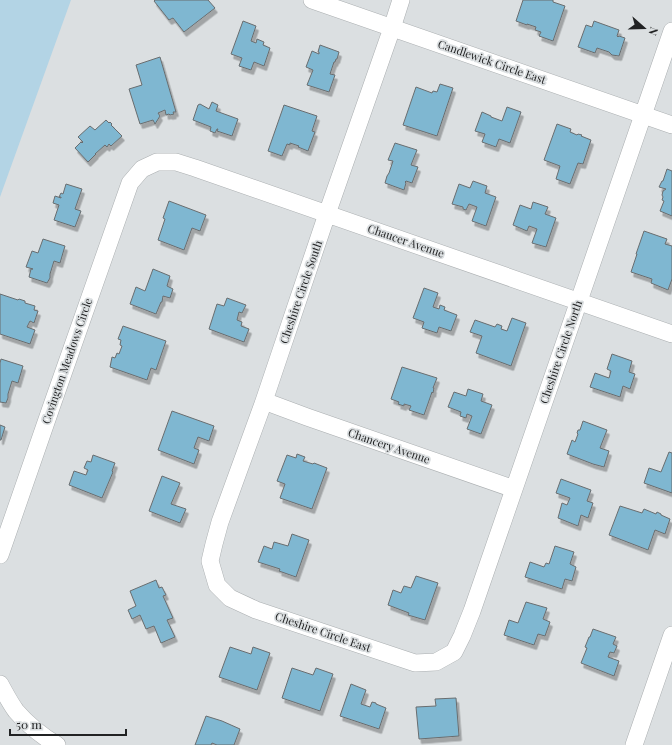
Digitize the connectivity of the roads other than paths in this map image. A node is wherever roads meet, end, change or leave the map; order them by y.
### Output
1 (312, 0) edge
2 (401, 0) edge
3 (392, 28) junction
4 (672, 31) edge
5 (643, 114) junction
6 (672, 125) edge
7 (140, 171) joint
8 (327, 214) junction
9 (578, 301) junction
10 (672, 334) edge
11 (264, 401) junction
12 (514, 489) junction
13 (0, 555) edge
14 (217, 585) joint
15 (672, 635) edge
16 (436, 662) joint
17 (0, 684) edge
18 (58, 745) edge
19 (634, 745) edge

1 - 3 street, Candlewick Circle East
2 - 3 street, Cheshire Circle South
3 - 5 street, Candlewick Circle East
3 - 8 street, Cheshire Circle South
4 - 5 street, Cheshire Circle North
5 - 6 street, Candlewick Circle East
5 - 9 street, Cheshire Circle North
7 - 8 street, Chaucer Avenue
7 - 13 street, Covington Meadows Circle
8 - 9 street, Chaucer Avenue
8 - 11 street, Cheshire Circle South
9 - 10 street, Chaucer Avenue
9 - 12 street, Cheshire Circle North
11 - 12 street, Chancery Avenue
11 - 14 street, Cheshire Circle South
12 - 16 street, Cheshire Circle North
14 - 16 street, Cheshire Circle East
15 - 19 street
17 - 18 street

